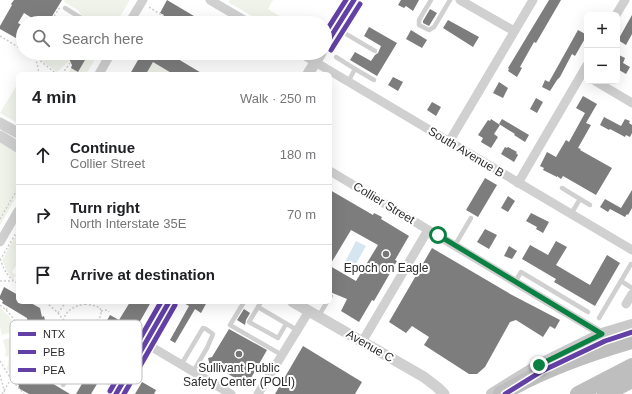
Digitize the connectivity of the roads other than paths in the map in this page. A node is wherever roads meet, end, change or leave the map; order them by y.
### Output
1 (210, 0) edge
2 (354, 0) edge
3 (431, 0) edge
4 (450, 0) edge
5 (533, 0) edge
6 (625, 0) edge
7 (464, 1) edge
8 (145, 3) edge
9 (63, 7) road end
10 (618, 12) edge
11 (78, 16) edge
12 (135, 16) edge
13 (237, 16) edge
14 (336, 28) junction
15 (514, 32) junction
16 (332, 35) edge
17 (375, 51) dead end
18 (336, 57) dead end
19 (107, 60) edge
20 (317, 60) edge
21 (320, 60) edge
22 (355, 69) junction
23 (100, 72) edge
24 (309, 72) edge
25 (584, 77) edge
26 (374, 80) dead end
27 (348, 82) junction
28 (600, 84) edge
29 (632, 103) edge
30 (0, 124) edge
31 (16, 133) edge
32 (0, 136) edge
33 (449, 142) junction
34 (16, 145) edge
35 (332, 172) edge
36 (518, 183) junction
37 (562, 188) dead end
38 (580, 199) junction
39 (590, 205) dead end
40 (16, 214) edge
41 (571, 214) junction
42 (471, 218) dead end
43 (428, 230) junction
44 (0, 242) edge
45 (454, 245) junction
46 (632, 250) edge
47 (631, 264) edge
48 (621, 281) junction
49 (515, 282) junction
50 (538, 282) junction
51 (632, 288) edge
52 (532, 292) junction
53 (632, 294) edge
54 (571, 302) junction
55 (168, 304) edge
56 (243, 304) edge
57 (260, 304) edge
58 (296, 304) edge
59 (325, 304) edge
60 (626, 304) dead end
61 (258, 307) junction
62 (566, 312) junction
63 (588, 312) dead end
64 (313, 314) junction
65 (599, 318) dead end
66 (286, 324) junction
67 (632, 325) edge
68 (297, 330) junction
69 (602, 334) junction
70 (632, 341) edge
71 (362, 342) junction
72 (145, 344) junction
73 (142, 349) edge
74 (282, 355) junction
75 (184, 361) junction
76 (632, 366) edge
77 (195, 368) junction
78 (632, 380) edge
79 (107, 384) edge
80 (117, 391) edge
81 (231, 394) edge
82 (258, 394) edge
83 (444, 394) edge
84 (492, 394) edge
85 (501, 394) edge
86 (578, 394) edge
87 (605, 394) edge

1 - 13 street
2 - 14 street
3 - 4 lane
5 - 15 street
6 - 10 street
7 - 15 street
8 - 12 street
9 - 11 lane
14 - 16 street
14 - 17 lane
15 - 33 street
18 - 22 lane
19 - 23 street
20 - 24 street
21 - 27 street, South Avenue B
22 - 26 lane
22 - 27 lane
25 - 36 street
27 - 33 street, South Avenue B
28 - 29 street
30 - 31 street
32 - 34 street
33 - 36 street, South Avenue B
35 - 43 street, Collier Street
36 - 41 street, South Avenue B
37 - 38 lane
38 - 39 lane
38 - 41 lane
40 - 44 street
41 - 46 street, South Avenue B
42 - 45 lane
43 - 45 street, Collier Street
43 - 71 street
45 - 49 street, Collier Street
47 - 48 lane
48 - 51 lane
48 - 65 lane
49 - 50 lane
49 - 52 street, Collier Street
50 - 52 lane
50 - 54 lane
52 - 62 street, Collier Street
53 - 60 street
54 - 62 lane
54 - 63 lane
55 - 72 street
56 - 74 lane
57 - 61 lane
58 - 64 street, Avenue C
59 - 64 lane
61 - 66 lane
61 - 66 lane
62 - 69 street, Collier Street
64 - 68 street
64 - 71 street, Avenue C
66 - 68 lane
67 - 69 main road
68 - 74 street
69 - 84 main road
70 - 85 highway
71 - 83 street, Avenue C
72 - 73 street
72 - 75 street
74 - 82 street
75 - 77 street
75 - 77 lane
76 - 86 highway
77 - 81 street
78 - 87 highway
79 - 80 lane

